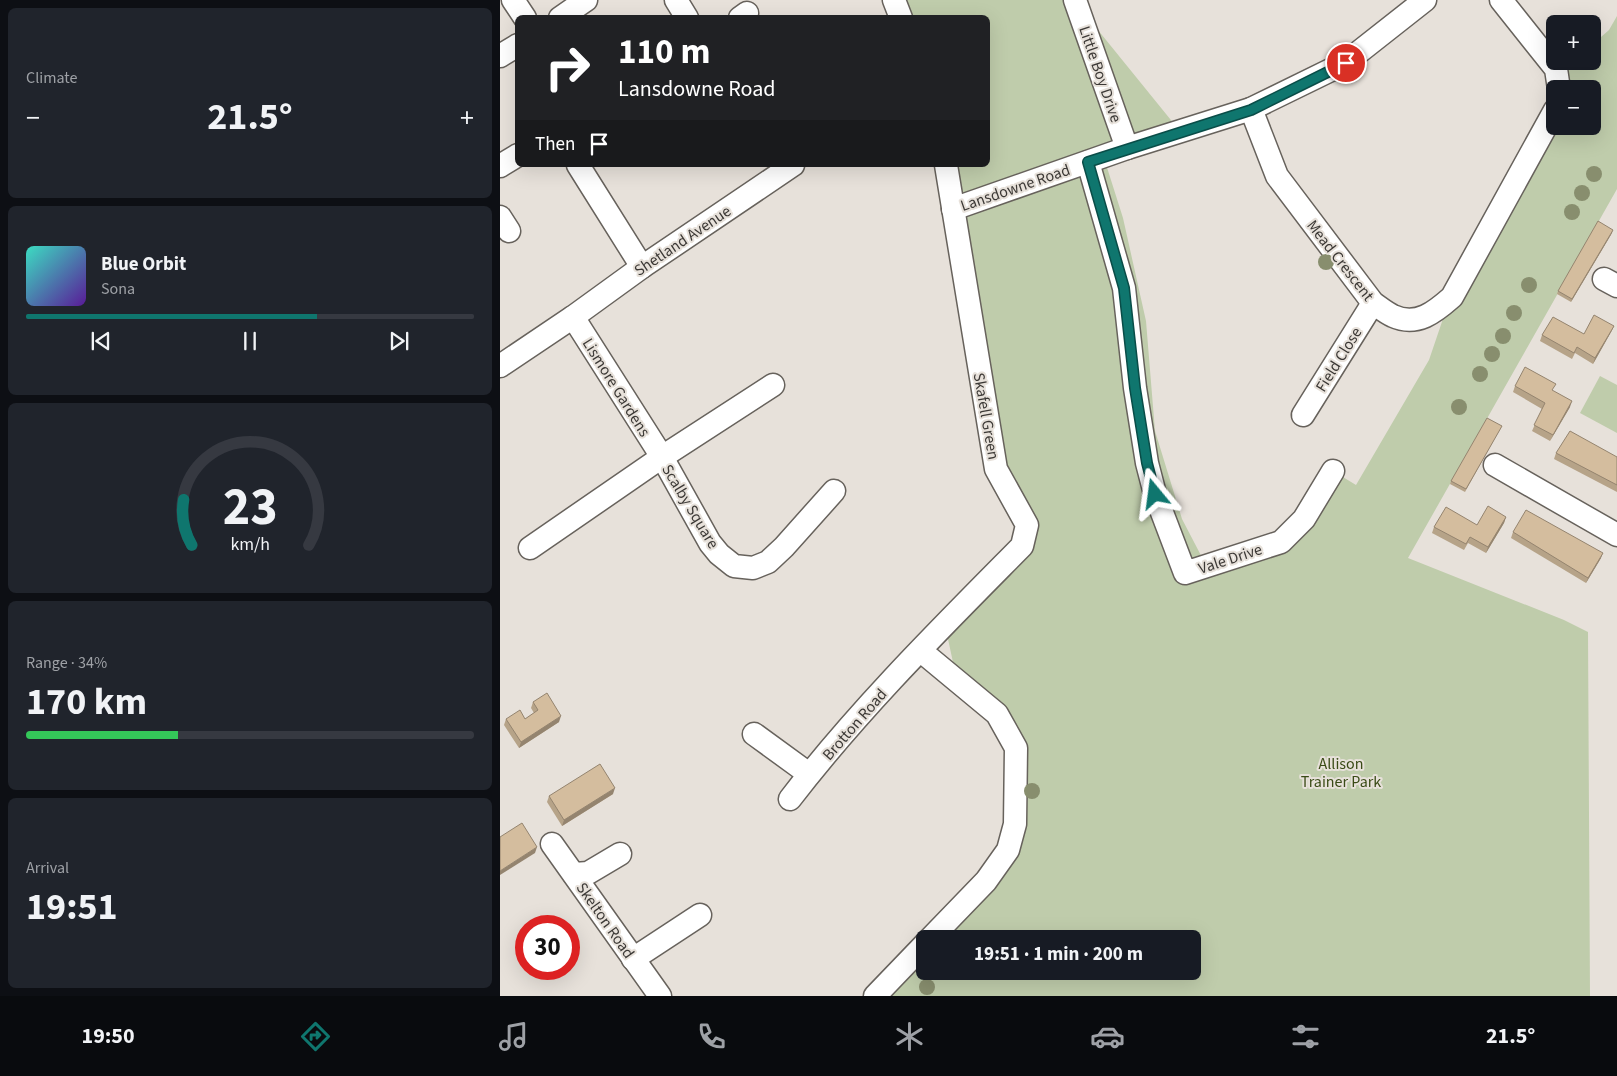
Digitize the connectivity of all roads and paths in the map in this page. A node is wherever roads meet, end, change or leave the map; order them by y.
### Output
1 (513, 0) edge
2 (586, 0) edge
3 (676, 0) edge
4 (894, 0) edge
5 (1075, 0) edge
6 (1425, 0) edge
7 (1501, 0) edge
8 (523, 15) edge
9 (564, 15) edge
10 (685, 15) edge
11 (900, 15) edge
12 (1558, 80) edge
13 (1251, 110) junction
14 (1546, 126) edge
15 (1127, 148) junction
16 (515, 157) edge
17 (1088, 162) junction
18 (500, 166) edge
19 (579, 167) edge
20 (790, 167) edge
21 (946, 167) edge
22 (953, 209) junction
23 (642, 267) junction
24 (1373, 303) junction
25 (573, 317) junction
26 (500, 366) edge
27 (773, 385) dead end
28 (1303, 415) dead end
29 (662, 457) junction
30 (1495, 465) dead end
31 (1333, 471) dead end
32 (834, 490) dead end
33 (1617, 535) edge
34 (530, 548) dead end
35 (921, 651) junction
36 (754, 734) dead end
37 (809, 774) junction
38 (790, 799) dead end
39 (552, 844) dead end
40 (620, 854) dead end
41 (574, 874) junction
42 (700, 915) dead end
43 (939, 930) edge
44 (916, 953) edge
45 (633, 959) junction
46 (660, 996) edge
47 (875, 996) edge

1 - 8 street
2 - 9 street
3 - 10 street
4 - 11 street
5 - 15 street, Little Boy Drive
6 - 13 street, Lansdowne Road
7 - 12 street
13 - 15 street, Lansdowne Road
13 - 24 street, Mead Crescent
14 - 24 street, Mead Crescent
15 - 17 street, Lansdowne Road
16 - 18 street
17 - 22 street, Lansdowne Road
17 - 31 street, Vale Drive
19 - 23 street
20 - 23 street, Shetland Avenue
21 - 22 street, Skafell Green
22 - 35 street, Skafell Green
23 - 25 street, Shetland Avenue
24 - 28 street, Field Close
25 - 26 street, Shetland Avenue
25 - 29 street, Lismore Gardens
27 - 29 street, Scalby Square
29 - 32 street, Scalby Square
29 - 34 street, Scalby Square
30 - 33 street
35 - 37 street, Brotton Road
35 - 43 street
36 - 37 street
37 - 38 street, Brotton Road
39 - 41 street, Skelton Road
40 - 41 street
41 - 45 street, Skelton Road
42 - 45 street
44 - 47 street
45 - 46 street, Skelton Road

